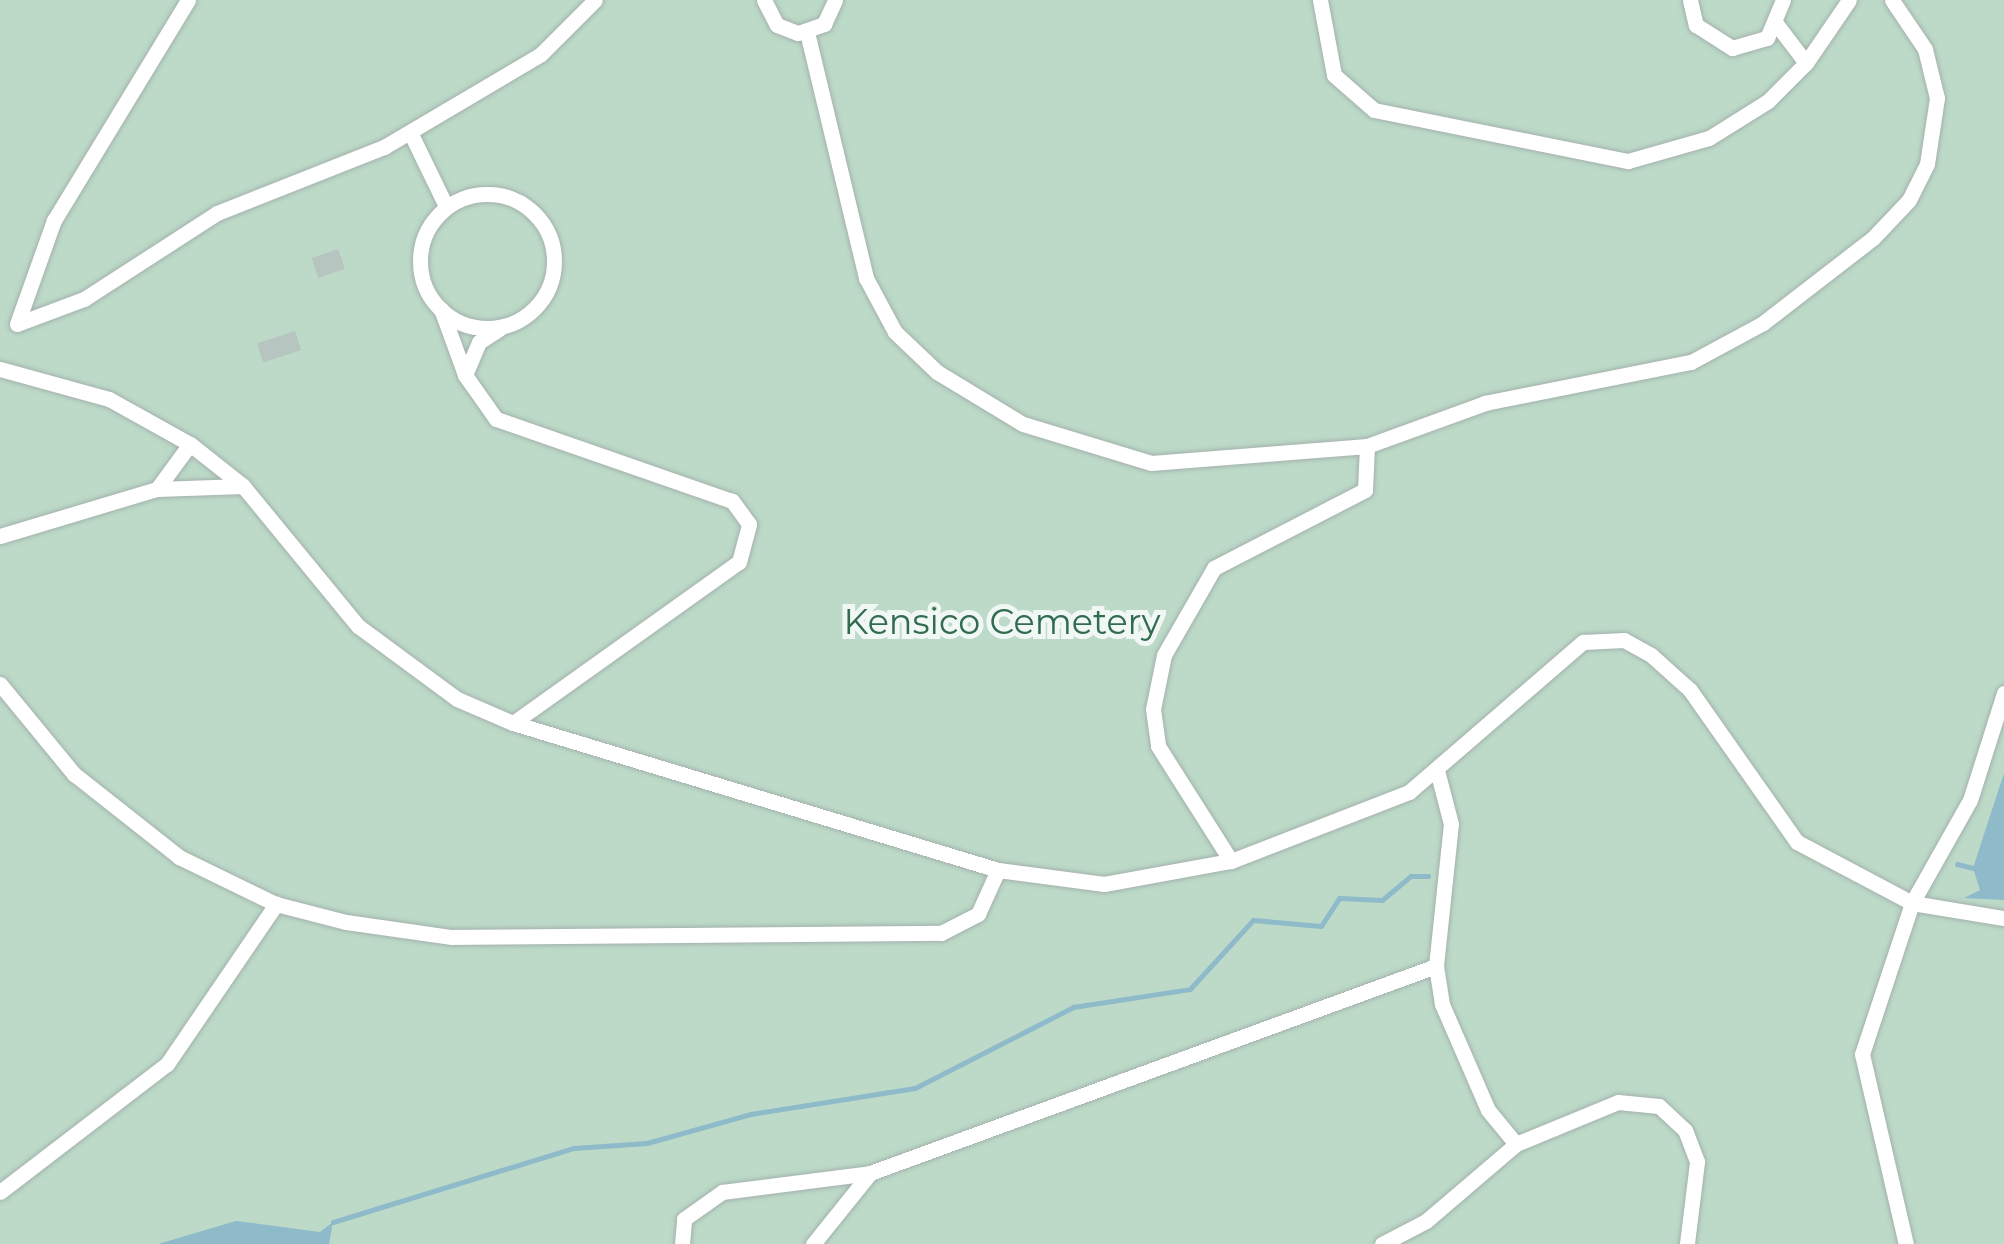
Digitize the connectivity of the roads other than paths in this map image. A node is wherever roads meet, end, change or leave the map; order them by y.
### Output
1 (188, 0) edge
2 (595, 0) edge
3 (764, 0) edge
4 (836, 0) edge
5 (1320, 0) edge
6 (1690, 0) edge
7 (1783, 0) edge
8 (1849, 0) edge
9 (1892, 0) edge
10 (1778, 25) junction
11 (808, 32) junction
12 (1806, 63) junction
13 (410, 132) junction
14 (446, 206) junction
15 (441, 308) junction
16 (18, 324) junction
17 (499, 329) junction
18 (0, 333) edge
19 (0, 370) edge
20 (465, 375) junction
21 (190, 444) junction
22 (1366, 446) junction
23 (244, 486) junction
24 (157, 489) junction
25 (0, 536) edge
26 (0, 684) edge
27 (2004, 693) edge
28 (514, 723) junction
29 (1438, 774) junction
30 (1231, 861) junction
31 (998, 870) junction
32 (1912, 903) junction
33 (276, 904) junction
34 (2004, 918) edge
35 (1436, 966) junction
36 (1516, 1144) junction
37 (870, 1173) junction
38 (0, 1192) edge
39 (682, 1244) edge
40 (813, 1244) edge
41 (1382, 1244) edge
42 (1687, 1244) edge
43 (1906, 1244) edge

1 - 16 lane
2 - 13 lane
3 - 11 lane
4 - 11 lane
5 - 12 lane
6 - 10 lane
7 - 10 lane
8 - 12 lane
9 - 22 lane
10 - 12 lane
11 - 22 lane
13 - 14 lane
13 - 16 lane
14 - 15 lane
14 - 17 lane
15 - 17 lane
15 - 20 lane
16 - 18 lane
17 - 20 lane
19 - 21 lane
20 - 28 lane
21 - 23 lane
21 - 24 lane
22 - 30 lane
23 - 24 lane
23 - 28 lane
24 - 25 lane
26 - 33 lane
27 - 32 lane
28 - 31 lane
29 - 30 lane
29 - 32 lane
29 - 35 lane
30 - 31 lane
31 - 33 lane
32 - 34 lane
32 - 43 lane
33 - 38 lane
35 - 36 lane
35 - 37 lane
36 - 41 lane
36 - 42 lane
37 - 39 lane
37 - 40 lane

